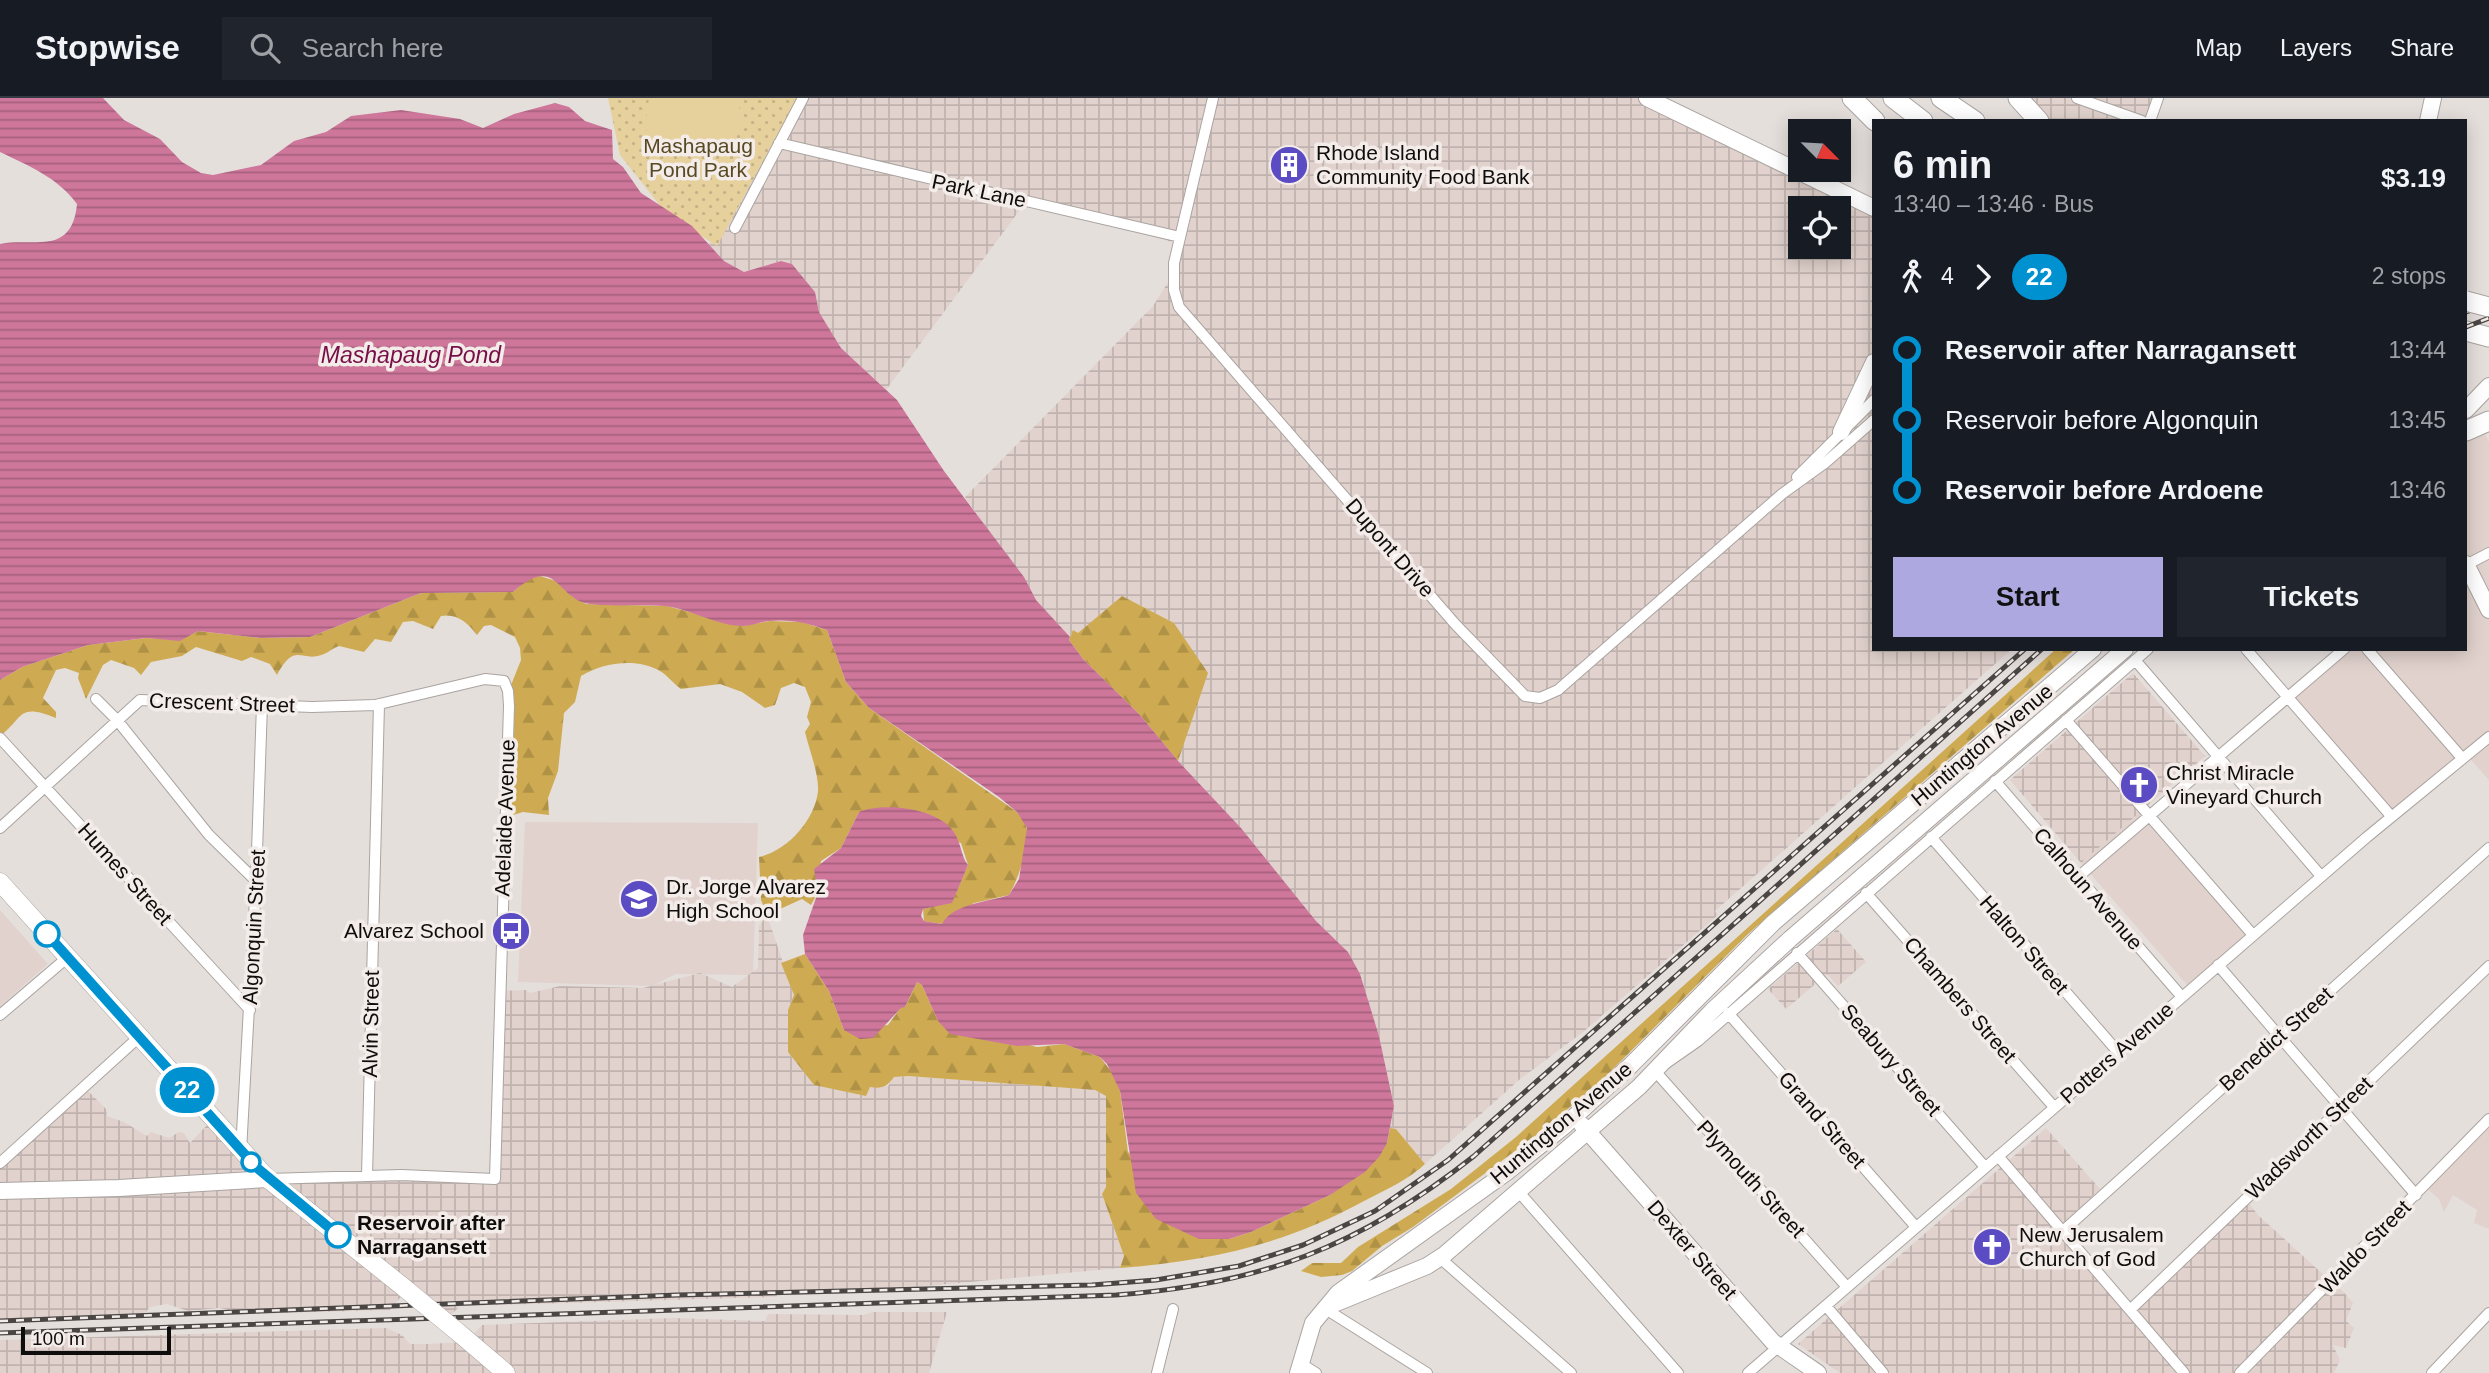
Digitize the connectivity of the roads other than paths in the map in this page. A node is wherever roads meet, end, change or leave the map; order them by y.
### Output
1 (803, 98) edge
2 (1213, 98) edge
3 (1647, 98) edge
4 (1852, 98) edge
5 (1893, 98) edge
6 (1941, 98) edge
7 (2018, 98) edge
8 (2077, 98) edge
9 (2158, 98) edge
10 (2433, 98) edge
11 (1677, 104) edge
12 (1873, 119) edge
13 (1920, 119) edge
14 (1972, 119) edge
15 (2037, 119) edge
16 (2136, 119) edge
17 (2151, 119) edge
18 (2428, 119) edge
19 (779, 143) junction
20 (1872, 207) edge
21 (735, 228) dead end
22 (1180, 237) junction
23 (2467, 301) edge
24 (2489, 307) edge
25 (2467, 331) edge
26 (2489, 337) edge
27 (1872, 366) edge
28 (2489, 386) edge
29 (1872, 402) edge
30 (2467, 409) edge
31 (2489, 421) edge
32 (1872, 422) edge
33 (2467, 431) edge
34 (1841, 432) junction
35 (1783, 494) junction
36 (2489, 553) edge
37 (2467, 564) edge
38 (2467, 567) edge
39 (2489, 610) edge
40 (2248, 651) edge
41 (2342, 651) edge
42 (2369, 651) edge
43 (2088, 652) edge
44 (2127, 652) edge
45 (491, 679) joint
46 (2288, 697) junction
47 (96, 699) dead end
48 (262, 704) junction
49 (379, 704) junction
50 (117, 720) junction
51 (2066, 720) junction
52 (2489, 737) edge
53 (0, 738) edge
54 (2218, 757) junction
55 (2462, 758) junction
56 (1995, 781) junction
57 (45, 786) junction
58 (2149, 816) junction
59 (2391, 816) junction
60 (0, 828) edge
61 (1931, 837) junction
62 (2489, 848) edge
63 (2321, 876) junction
64 (2078, 877) junction
65 (256, 881) junction
66 (0, 882) edge
67 (1866, 893) junction
68 (2253, 935) junction
69 (1797, 953) junction
70 (68, 957) junction
71 (2218, 965) junction
72 (2489, 966) edge
73 (2182, 997) junction
74 (250, 1010) junction
75 (1728, 1013) junction
76 (0, 1015) edge
77 (2279, 1036) junction
78 (139, 1037) junction
79 (2118, 1052) junction
80 (1655, 1071) junction
81 (2054, 1107) junction
82 (2340, 1107) junction
83 (1575, 1117) junction
84 (2489, 1119) edge
85 (1588, 1131) junction
86 (241, 1151) junction
87 (1998, 1156) junction
88 (0, 1163) edge
89 (1985, 1167) junction
90 (367, 1176) junction
91 (268, 1179) junction
92 (0, 1191) edge
93 (1518, 1191) junction
94 (2416, 1195) junction
95 (1916, 1227) junction
96 (2063, 1231) junction
97 (1440, 1258) junction
98 (1847, 1287) junction
99 (1826, 1306) junction
100 (1324, 1308) junction
101 (1173, 1309) dead end
102 (2130, 1310) junction
103 (2489, 1313) edge
104 (1779, 1346) junction
105 (1299, 1368) edge
106 (499, 1370) edge
107 (1157, 1373) edge
108 (1316, 1373) edge
109 (1427, 1373) edge
110 (1570, 1373) edge
111 (1678, 1373) edge
112 (1748, 1373) edge
113 (1818, 1373) edge
114 (1884, 1373) edge
115 (2184, 1373) edge
116 (2240, 1373) edge
117 (2432, 1373) edge

1 - 19 street
2 - 22 street, Dupont Drive
3 - 11 main road
4 - 12 highway
5 - 13 highway
6 - 14 highway
7 - 15 highway
8 - 16 street
9 - 17 street
10 - 18 main road
11 - 20 main road
19 - 21 street
19 - 22 street, Park Lane
22 - 35 street, Dupont Drive
23 - 24 highway, bridge
25 - 26 highway
27 - 34 main road
28 - 30 main road
29 - 34 street, Dupont Drive
31 - 33 highway
32 - 35 street, Dupont Drive
34 - 35 street, Dupont Drive
36 - 37 street
38 - 39 main road
40 - 46 street
41 - 46 street
42 - 55 street
43 - 83 main road, Huntington Avenue
44 - 51 street, Huntington Avenue
44 - 54 street
44 - 80 main road, Huntington Avenue
45 - 49 street, Crescent Street
45 - 90 street, Adelaide Avenue
46 - 54 street
46 - 59 street
47 - 50 street
48 - 49 street, Crescent Street
48 - 50 street, Crescent Street
48 - 65 street, Algonquin Street
49 - 90 street, Alvin Street
50 - 57 street, Crescent Street
50 - 65 street
51 - 56 street, Huntington Avenue
51 - 58 street
52 - 55 street, Potters Avenue
53 - 57 street, Humes Street
54 - 58 street
54 - 63 street
55 - 59 street, Potters Avenue
56 - 61 street, Huntington Avenue
56 - 64 street, Calhoun Avenue
57 - 60 street, Crescent Street
57 - 74 street, Humes Street
58 - 64 street
58 - 68 street
59 - 63 street, Potters Avenue
61 - 67 street, Huntington Avenue
61 - 79 street, Halton Street
62 - 77 street, Benedict Street
63 - 68 street, Potters Avenue
64 - 73 street, Calhoun Avenue
65 - 74 street, Algonquin Street
66 - 70 main road
67 - 69 street, Huntington Avenue
67 - 81 street, Chambers Street
68 - 71 street, Potters Avenue
69 - 75 street, Huntington Avenue
69 - 89 street, Seabury Street
70 - 76 street
70 - 78 main road
71 - 73 street, Potters Avenue
71 - 77 street
72 - 82 street, Wadsworth Street
73 - 79 street, Potters Avenue
74 - 86 street, Algonquin Street
75 - 80 street, Huntington Avenue
75 - 95 street, Grand Street
77 - 82 street
77 - 96 street, Benedict Street
78 - 86 main road
78 - 88 street
79 - 81 street, Potters Avenue
80 - 85 main road, Huntington Avenue
80 - 98 street, Plymouth Street
81 - 87 street, Potters Avenue
82 - 94 street
82 - 102 street, Wadsworth Street
83 - 85 main road, Dexter Street
83 - 100 main road, Huntington Avenue
84 - 94 street, Waldo Street
85 - 93 main road, Huntington Avenue
85 - 104 main road, Dexter Street
86 - 91 main road
87 - 89 street, Potters Avenue
87 - 96 street
89 - 95 street, Potters Avenue
90 - 91 street
91 - 92 main road
91 - 106 main road, bridge
93 - 97 main road, Huntington Avenue
93 - 111 street
94 - 116 street, Waldo Street
95 - 98 street, Potters Avenue
96 - 102 street
97 - 100 main road, Huntington Avenue
97 - 110 street
98 - 99 street, Potters Avenue
99 - 104 street, Potters Avenue
99 - 114 street
100 - 105 main road
100 - 109 street
101 - 107 street
102 - 115 street
103 - 117 street
104 - 112 street, Potters Avenue
104 - 113 main road, Dexter Street
105 - 108 street

